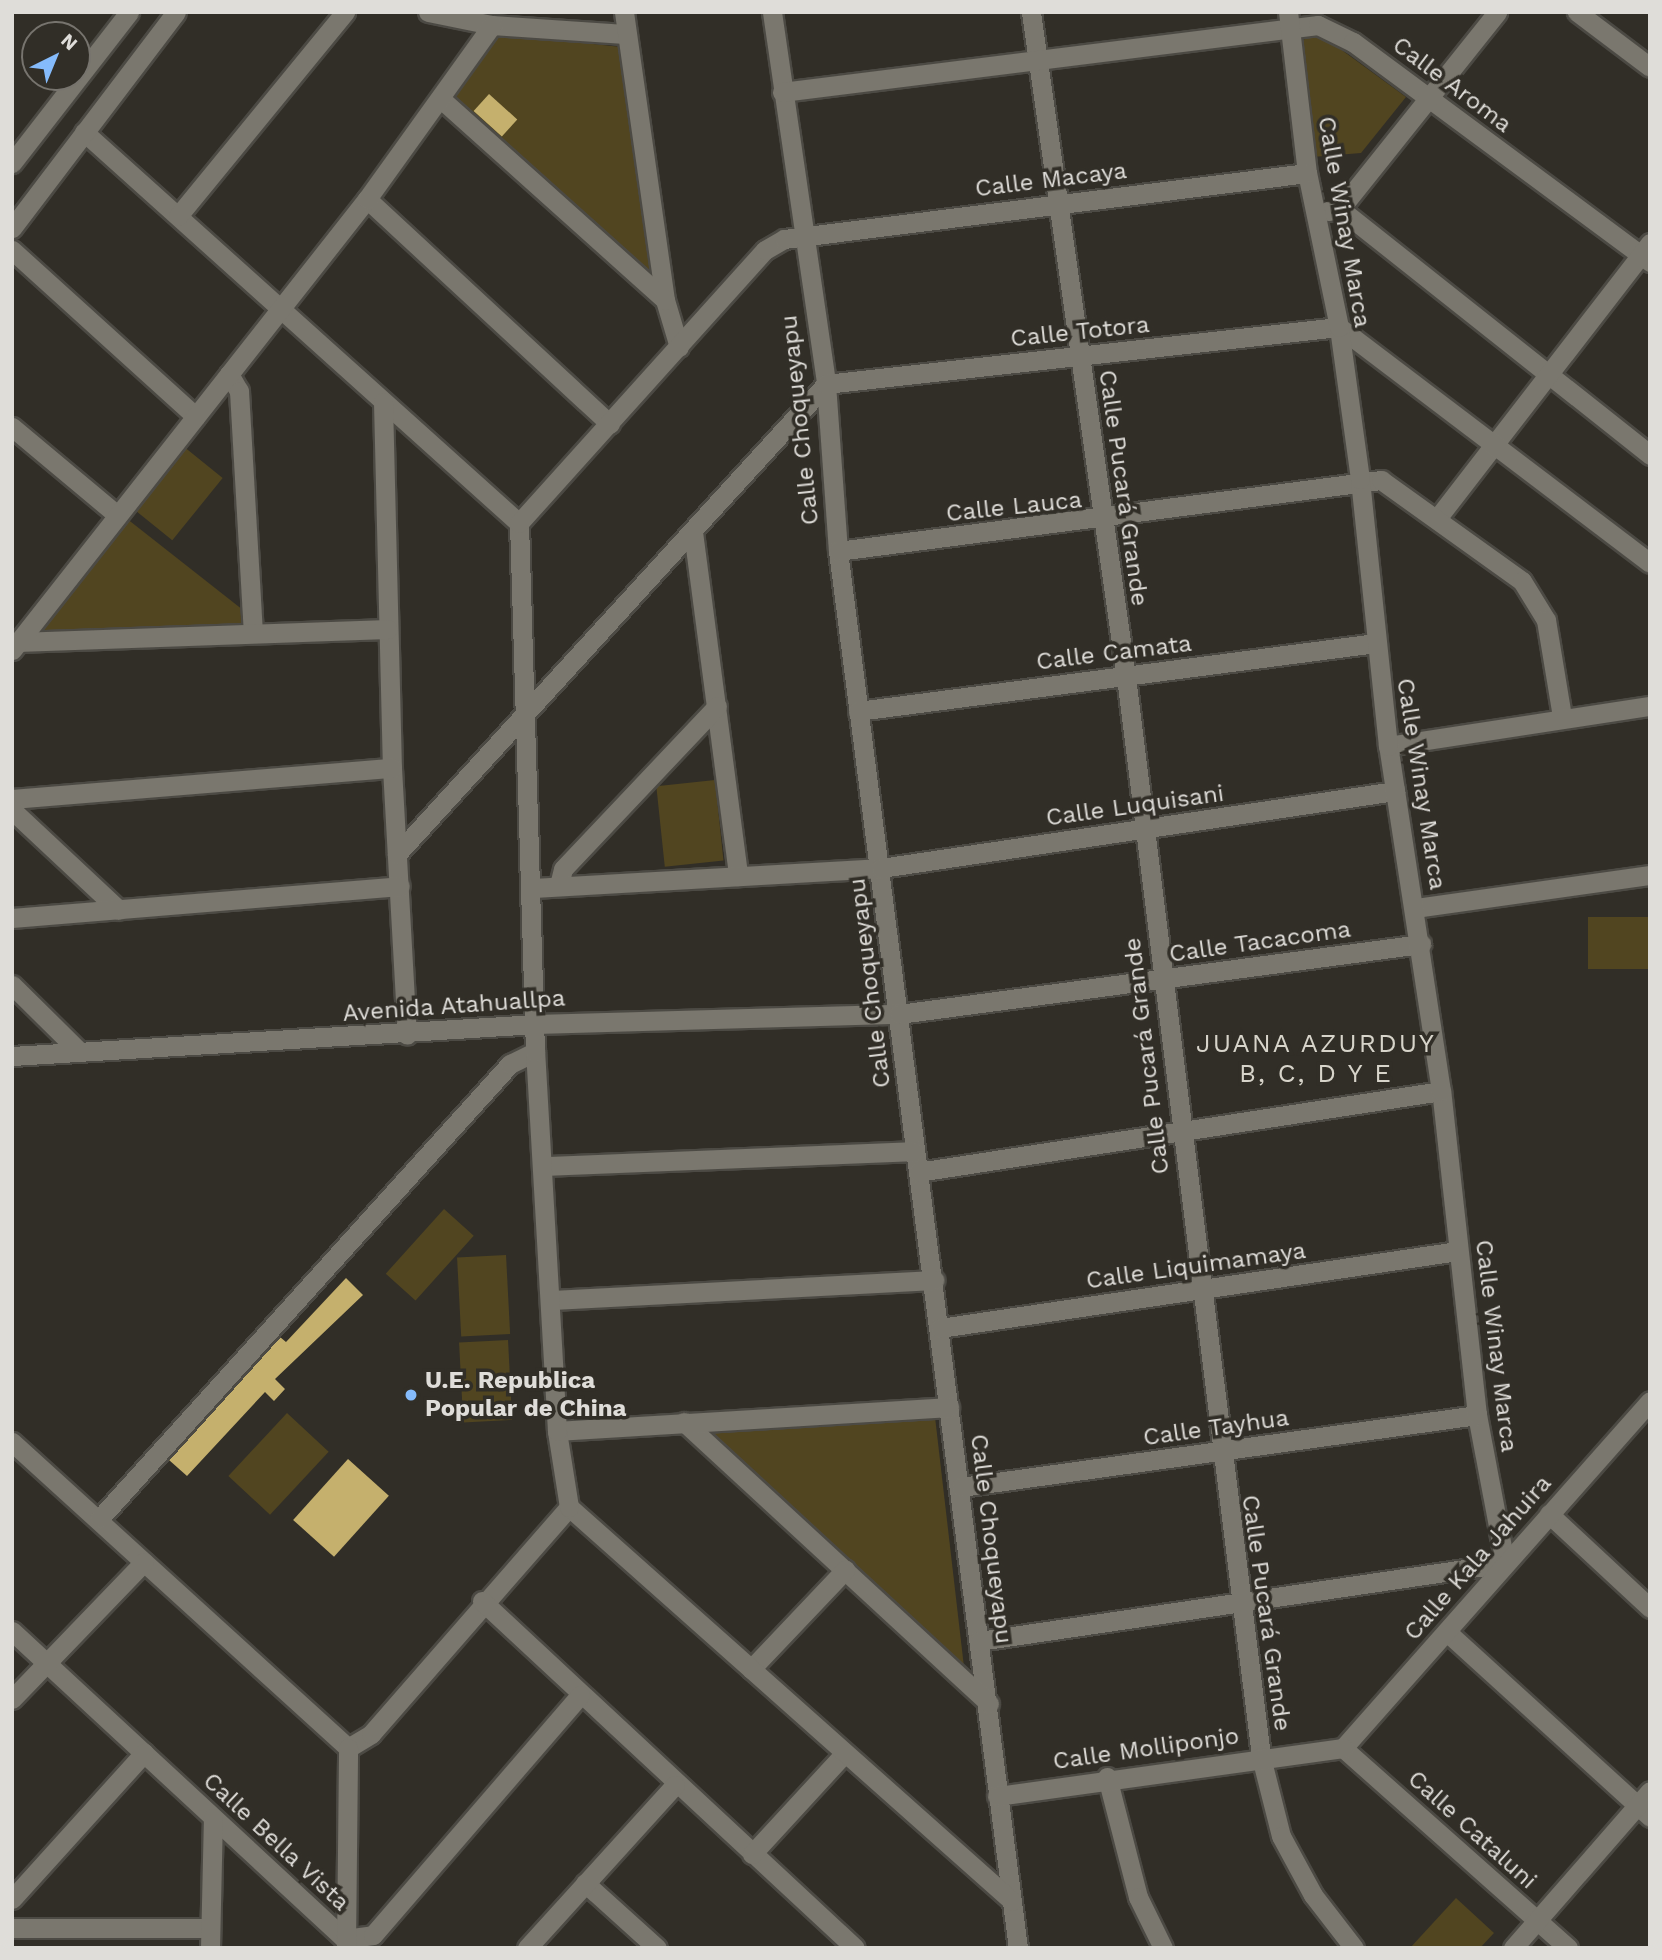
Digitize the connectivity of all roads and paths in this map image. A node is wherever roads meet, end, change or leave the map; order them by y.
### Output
1 (129, 12) edge
2 (176, 12) edge
3 (345, 12) edge
4 (428, 12) edge
5 (624, 12) edge
6 (772, 12) edge
7 (1031, 12) edge
8 (1497, 12) edge
9 (1577, 12) edge
10 (1289, 18) edge
11 (492, 25) junction
12 (625, 34) junction
13 (1038, 58) junction
14 (1650, 67) edge
15 (782, 92) junction
16 (441, 99) junction
17 (1430, 100) junction
18 (84, 132) junction
19 (12, 163) edge
20 (1307, 173) junction
21 (367, 199) junction
22 (1057, 203) junction
23 (1340, 209) junction
24 (1316, 213) junction
25 (178, 216) junction
26 (12, 228) edge
27 (802, 237) junction
28 (12, 250) edge
29 (1647, 253) edge
30 (665, 300) junction
31 (278, 308) junction
32 (1339, 327) junction
33 (679, 347) junction
34 (1079, 357) junction
35 (229, 374) junction
36 (1551, 374) junction
37 (826, 384) junction
38 (383, 402) junction
39 (196, 416) junction
40 (610, 424) junction
41 (14, 432) edge
42 (1494, 446) junction
43 (1650, 455) edge
44 (1360, 479) junction
45 (116, 514) junction
46 (1438, 516) junction
47 (1105, 521) junction
48 (519, 523) junction
49 (694, 531) junction
50 (838, 551) junction
51 (1646, 553) edge
52 (388, 629) junction
53 (253, 633) junction
54 (1376, 643) junction
55 (15, 646) edge
56 (1126, 677) junction
57 (717, 706) junction
58 (1650, 706) edge
59 (858, 711) junction
60 (1562, 717) junction
61 (523, 722) junction
62 (1388, 746) junction
63 (392, 768) junction
64 (1395, 791) junction
65 (12, 799) edge
66 (12, 810) edge
67 (1141, 830) junction
68 (397, 854) junction
69 (881, 868) junction
70 (1650, 875) edge
71 (738, 876) junction
72 (559, 885) junction
73 (400, 886) junction
74 (534, 888) junction
75 (1415, 908) junction
76 (119, 911) junction
77 (12, 918) edge
78 (1421, 944) junction
79 (1164, 980) junction
80 (12, 985) edge
81 (899, 1014) junction
82 (536, 1024) junction
83 (407, 1035) junction
84 (79, 1051) junction
85 (535, 1052) junction
86 (12, 1056) edge
87 (1441, 1091) junction
88 (1181, 1131) junction
89 (914, 1151) junction
90 (546, 1166) junction
91 (918, 1172) junction
92 (1458, 1251) junction
93 (934, 1280) junction
94 (1199, 1291) junction
95 (552, 1300) junction
96 (940, 1328) junction
97 (1649, 1402) edge
98 (950, 1407) junction
99 (1478, 1415) junction
100 (684, 1422) junction
101 (557, 1430) junction
102 (12, 1442) edge
103 (1220, 1453) junction
104 (961, 1487) junction
105 (569, 1507) junction
106 (1549, 1514) junction
107 (100, 1518) junction
108 (144, 1562) junction
109 (1505, 1563) junction
110 (845, 1570) junction
111 (1242, 1600) junction
112 (482, 1601) junction
113 (1650, 1608) edge
114 (12, 1631) edge
115 (1447, 1632) junction
116 (979, 1642) junction
117 (46, 1662) junction
118 (751, 1669) junction
119 (580, 1695) junction
120 (12, 1699) edge
121 (989, 1703) junction
122 (348, 1748) junction
123 (1343, 1748) junction
124 (144, 1753) junction
125 (845, 1753) junction
126 (1261, 1757) junction
127 (1107, 1777) junction
128 (676, 1785) junction
129 (997, 1796) junction
130 (1645, 1804) edge
131 (213, 1818) junction
132 (751, 1854) junction
133 (585, 1883) junction
134 (12, 1899) edge
135 (1012, 1901) junction
136 (1538, 1921) junction
137 (12, 1928) edge
138 (210, 1938) edge
139 (345, 1943) edge
140 (527, 1948) edge
141 (657, 1948) edge
142 (855, 1948) edge
143 (1018, 1948) edge
144 (1163, 1948) edge
145 (1354, 1948) edge
146 (1513, 1948) edge
147 (1568, 1948) edge

1 - 19 street
2 - 18 street
3 - 25 street
4 - 11 street
5 - 12 street
6 - 15 street, Calle Choqueyapu
7 - 13 street, Calle Pucará Grande
8 - 17 street
9 - 14 street
10 - 13 street, Calle Aroma
10 - 17 street, Calle Aroma
10 - 20 street, Calle Winay Marca
11 - 12 street
11 - 16 street
12 - 30 street
13 - 15 street, Calle Aroma
13 - 22 street, Calle Pucará Grande
15 - 27 street, Calle Choqueyapu
16 - 21 street
16 - 30 street
17 - 23 street
17 - 29 street, Calle Aroma
18 - 25 street
18 - 26 street
20 - 22 street, Calle Macaya
20 - 24 street, Calle Winay Marca
21 - 31 street
21 - 40 street
22 - 27 street, Calle Macaya
22 - 34 street, Calle Pucará Grande
23 - 24 street
23 - 36 street
24 - 32 street, Calle Winay Marca
25 - 31 street
27 - 33 street, Calle Macaya
27 - 37 street, Calle Choqueyapu
28 - 39 street
29 - 36 street
30 - 33 street
31 - 35 street
31 - 38 street
32 - 34 street, Calle Totora
32 - 42 street
32 - 44 street, Calle Winay Marca
33 - 40 street, Calle Macaya
34 - 37 street, Calle Totora
34 - 47 street, Calle Pucará Grande
35 - 39 street
35 - 53 street
36 - 42 street
36 - 43 street
37 - 49 street
37 - 50 street, Calle Choqueyapu
38 - 48 street
38 - 52 street
39 - 45 street
40 - 48 street, Calle Macaya
41 - 45 street
42 - 46 street
42 - 51 street
44 - 46 street, Calle Lauca
44 - 47 street, Calle Lauca
44 - 54 street, Calle Winay Marca
45 - 55 street
46 - 60 street, Calle Lauca
47 - 50 street, Calle Lauca
47 - 56 street, Calle Pucará Grande
48 - 61 street
49 - 57 street
49 - 61 street
50 - 59 street, Calle Choqueyapu
52 - 53 street
52 - 63 street
53 - 55 street
54 - 56 street, Calle Camata
54 - 62 street, Calle Winay Marca
56 - 59 street, Calle Camata
56 - 67 street, Calle Pucará Grande
57 - 71 street
57 - 72 street
58 - 60 street
59 - 69 street, Calle Choqueyapu
60 - 62 street
61 - 68 street
61 - 74 street
62 - 64 street, Calle Winay Marca
63 - 65 street
63 - 68 street
64 - 67 street, Calle Luquisani
64 - 75 street, Calle Winay Marca
66 - 76 street
67 - 69 street, Calle Luquisani
67 - 79 street, Calle Pucará Grande
68 - 73 street
69 - 71 street, Calle Luquisani
69 - 81 street, Calle Choqueyapu
70 - 75 street
71 - 72 street, Calle Luquisani
72 - 74 street, Calle Luquisani
73 - 76 street
73 - 83 street
74 - 82 street
75 - 78 street, Calle Winay Marca
76 - 77 street
78 - 79 street, Calle Tacacoma
78 - 87 street, Calle Winay Marca
79 - 81 street, Calle Tacacoma
79 - 88 street, Calle Pucará Grande
80 - 84 street
81 - 82 street, Avenida Atahuallpa
81 - 89 street, Calle Choqueyapu
82 - 83 street, Avenida Atahuallpa
82 - 85 street
83 - 84 street, Avenida Atahuallpa
84 - 86 street, Avenida Atahuallpa
85 - 90 street
85 - 107 street
87 - 88 street
87 - 92 street, Calle Winay Marca
88 - 91 street
88 - 94 street, Calle Pucará Grande
89 - 90 street
89 - 91 street, Calle Choqueyapu
90 - 95 street
91 - 93 street, Calle Choqueyapu
92 - 94 street, Calle Liquimamaya
92 - 99 street, Calle Winay Marca
93 - 95 street
93 - 96 street, Calle Choqueyapu
94 - 96 street, Calle Liquimamaya
94 - 103 street, Calle Pucará Grande
95 - 101 street
96 - 98 street, Calle Choqueyapu
97 - 106 street, Calle Kala Jahuira
98 - 100 street
98 - 104 street, Calle Choqueyapu
99 - 103 street, Calle Tayhua
99 - 109 street, Calle Winay Marca
100 - 101 street
100 - 110 street
101 - 105 street
102 - 107 street
103 - 104 street, Calle Tayhua
103 - 111 street, Calle Pucará Grande
104 - 116 street, Calle Choqueyapu
105 - 112 street
105 - 118 street
106 - 109 street, Calle Kala Jahuira
106 - 113 street
107 - 108 street
108 - 117 street
108 - 122 street
109 - 111 street
109 - 115 street, Calle Kala Jahuira
110 - 118 street
110 - 121 street
111 - 116 street
111 - 126 street, Calle Pucará Grande
112 - 119 street
112 - 122 street
114 - 117 street, Calle Bella Vista
115 - 123 street, Calle Kala Jahuira
115 - 130 street
116 - 121 street, Calle Choqueyapu
117 - 120 street
117 - 124 street, Calle Bella Vista
118 - 125 street
119 - 128 street
119 - 139 street, Calle Bella Vista
121 - 129 street, Calle Choqueyapu
122 - 139 street
123 - 126 street, Calle Molliponjo
123 - 136 street, Calle Cataluni
124 - 131 street, Calle Bella Vista
124 - 134 street
125 - 132 street
125 - 135 street
126 - 127 street, Calle Molliponjo
126 - 145 street, Calle Pucará Grande
127 - 129 street, Calle Molliponjo
127 - 144 street
128 - 132 street
128 - 133 street
129 - 135 street, Calle Choqueyapu
130 - 136 street
131 - 138 street
131 - 139 street, Calle Bella Vista
132 - 142 street
133 - 140 street
133 - 141 street
135 - 143 street, Calle Choqueyapu
136 - 146 street
136 - 147 street, Calle Cataluni
137 - 138 street

